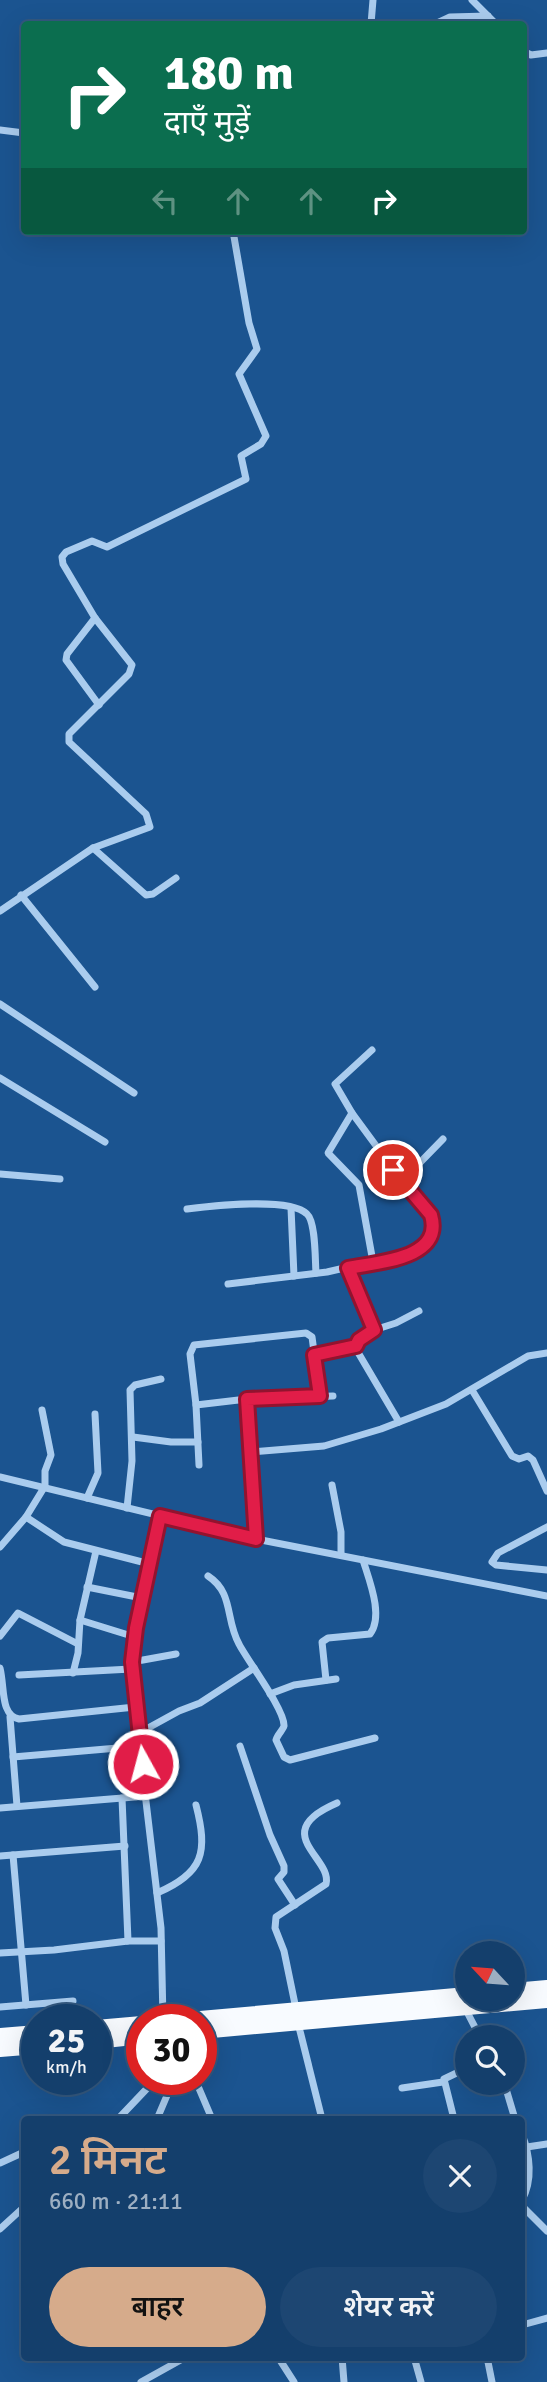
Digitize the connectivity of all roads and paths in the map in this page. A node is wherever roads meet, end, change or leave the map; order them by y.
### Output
1 (373, 0) edge
2 (472, 0) edge
3 (488, 16) junction
4 (371, 21) edge
5 (442, 21) edge
6 (493, 21) edge
7 (527, 53) edge
8 (547, 53) edge
9 (0, 130) edge
10 (21, 133) edge
11 (234, 235) edge
12 (95, 618) junction
13 (99, 705) junction
14 (93, 848) junction
15 (176, 878) dead end
16 (22, 895) junction
17 (1, 908) edge
18 (95, 987) dead end
19 (0, 1004) edge
20 (372, 1050) dead end
21 (0, 1078) edge
22 (134, 1093) dead end
23 (352, 1113) junction
24 (443, 1139) dead end
25 (105, 1142) dead end
26 (0, 1174) edge
27 (60, 1179) dead end
28 (402, 1181) junction
29 (291, 1208) junction
30 (187, 1209) dead end
31 (373, 1262) junction
32 (348, 1268) junction
33 (316, 1273) junction
34 (294, 1276) junction
35 (228, 1284) dead end
36 (418, 1311) dead end
37 (374, 1330) junction
38 (356, 1346) junction
39 (545, 1354) edge
40 (314, 1355) junction
41 (547, 1364) edge
42 (161, 1379) dead end
43 (472, 1390) junction
44 (320, 1396) junction
45 (333, 1396) dead end
46 (247, 1399) junction
47 (196, 1405) junction
48 (42, 1410) dead end
49 (95, 1414) dead end
50 (399, 1422) junction
51 (132, 1437) junction
52 (198, 1442) junction
53 (250, 1452) junction
54 (199, 1465) dead end
55 (0, 1477) edge
56 (332, 1485) dead end
57 (45, 1486) junction
58 (547, 1491) edge
59 (87, 1498) junction
60 (127, 1508) junction
61 (160, 1516) junction
62 (26, 1517) junction
63 (547, 1527) edge
64 (256, 1539) junction
65 (0, 1547) edge
66 (96, 1551) junction
67 (341, 1555) junction
68 (363, 1560) junction
69 (150, 1564) junction
70 (547, 1570) edge
71 (208, 1576) dead end
72 (87, 1587) junction
73 (547, 1596) edge
74 (142, 1598) junction
75 (80, 1620) junction
76 (0, 1636) edge
77 (135, 1637) junction
78 (78, 1644) junction
79 (177, 1654) dead end
80 (132, 1665) junction
81 (254, 1668) junction
82 (0, 1669) edge
83 (73, 1673) junction
84 (19, 1675) dead end
85 (335, 1679) dead end
86 (326, 1680) junction
87 (270, 1694) junction
88 (135, 1707) junction
89 (10, 1717) junction
90 (139, 1733) junction
91 (375, 1738) dead end
92 (240, 1745) dead end
93 (141, 1746) junction
94 (13, 1757) junction
95 (147, 1797) junction
96 (122, 1798) junction
97 (337, 1803) dead end
98 (196, 1805) dead end
99 (17, 1806) junction
100 (0, 1808) edge
101 (125, 1846) junction
102 (13, 1855) junction
103 (0, 1856) edge
104 (157, 1893) junction
105 (295, 1905) junction
106 (128, 1941) junction
107 (161, 1941) junction
108 (21, 1951) junction
109 (0, 1953) edge
110 (547, 1987) edge
111 (525, 1990) edge
112 (525, 2000) edge
113 (547, 2000) edge
114 (73, 2001) dead end
115 (455, 2002) edge
116 (26, 2004) edge
117 (38, 2004) edge
118 (163, 2004) edge
119 (21, 2005) edge
120 (0, 2007) edge
121 (297, 2016) junction
122 (217, 2019) edge
123 (217, 2028) edge
124 (21, 2034) edge
125 (0, 2036) edge
126 (21, 2047) edge
127 (0, 2049) edge
128 (455, 2073) edge
129 (443, 2082) junction
130 (402, 2088) dead end
131 (141, 2095) edge
132 (167, 2095) edge
133 (202, 2095) edge
134 (508, 2095) edge
135 (121, 2116) edge
136 (158, 2116) edge
137 (211, 2116) edge
138 (321, 2116) edge
139 (453, 2116) edge
140 (514, 2116) edge
141 (525, 2142) edge
142 (547, 2144) edge
143 (527, 2147) junction
144 (21, 2153) edge
145 (0, 2163) edge
146 (525, 2173) edge
147 (525, 2209) edge
148 (21, 2210) edge
149 (0, 2229) edge
150 (547, 2231) edge
151 (547, 2318) edge
152 (525, 2324) edge
153 (179, 2361) edge
154 (281, 2361) edge
155 (342, 2361) edge
156 (415, 2361) edge
157 (488, 2361) edge
158 (141, 2382) edge
159 (294, 2382) edge
160 (344, 2382) edge
161 (422, 2382) edge
162 (492, 2382) edge

1 - 4 street
2 - 3 street
3 - 5 street
3 - 6 street
7 - 8 street
9 - 10 street
11 - 12 street
12 - 13 street
12 - 13 street
13 - 14 street
14 - 15 street
14 - 16 street
16 - 17 street
16 - 18 street
19 - 22 street
20 - 23 street
21 - 25 street
23 - 28 street
23 - 31 street
24 - 28 street
26 - 27 street
28 - 31 street
29 - 30 street
29 - 33 street
29 - 34 street
31 - 32 street
32 - 33 street
32 - 37 street
33 - 34 street
34 - 35 street
36 - 37 street
37 - 38 street
38 - 40 street
38 - 50 street
39 - 41 street
39 - 43 street
40 - 44 street
40 - 47 street
42 - 51 street
43 - 50 street
43 - 58 street
44 - 45 street
44 - 46 street
46 - 47 street
46 - 53 street
47 - 52 street
48 - 57 street
49 - 59 street
50 - 53 street
51 - 52 street
51 - 60 street
52 - 54 street
53 - 64 street
55 - 57 street
56 - 67 street
57 - 59 street
57 - 62 street
59 - 60 street
60 - 61 street
61 - 64 street
61 - 69 street
62 - 65 street
62 - 66 street
63 - 70 street
64 - 67 street
66 - 69 street
66 - 72 street
67 - 68 street
68 - 73 street
68 - 86 street
69 - 74 street
71 - 81 street
72 - 74 street
72 - 75 street
74 - 77 street
75 - 77 street
75 - 78 street
76 - 78 street
77 - 80 street
78 - 83 street
79 - 80 street
80 - 83 street
80 - 88 street
81 - 87 street
81 - 90 street
82 - 89 street
83 - 84 street
85 - 86 street
86 - 87 street
87 - 91 street
88 - 89 street
88 - 90 street
89 - 94 street
90 - 93 street
92 - 105 street
93 - 94 street
93 - 95 street
94 - 99 street
95 - 96 street
95 - 104 street
96 - 99 street
96 - 101 street
97 - 105 street
98 - 104 street
99 - 100 street
101 - 102 street
101 - 106 street
102 - 103 street
102 - 108 street
104 - 107 street
105 - 121 street
106 - 107 street
106 - 108 street
107 - 118 street
108 - 109 street
108 - 116 street
110 - 111 highway
112 - 113 highway
114 - 117 street
115 - 121 highway
119 - 120 street
121 - 122 highway
121 - 123 highway
121 - 138 street
124 - 125 highway
126 - 127 highway
128 - 129 street
129 - 130 street
129 - 139 street
131 - 135 street
132 - 136 street
133 - 137 street
134 - 140 street
141 - 143 street
142 - 143 street
143 - 146 street
144 - 145 street
147 - 150 street
148 - 149 street
151 - 152 street
153 - 158 street
154 - 159 street
155 - 160 street
156 - 161 street
157 - 162 street

